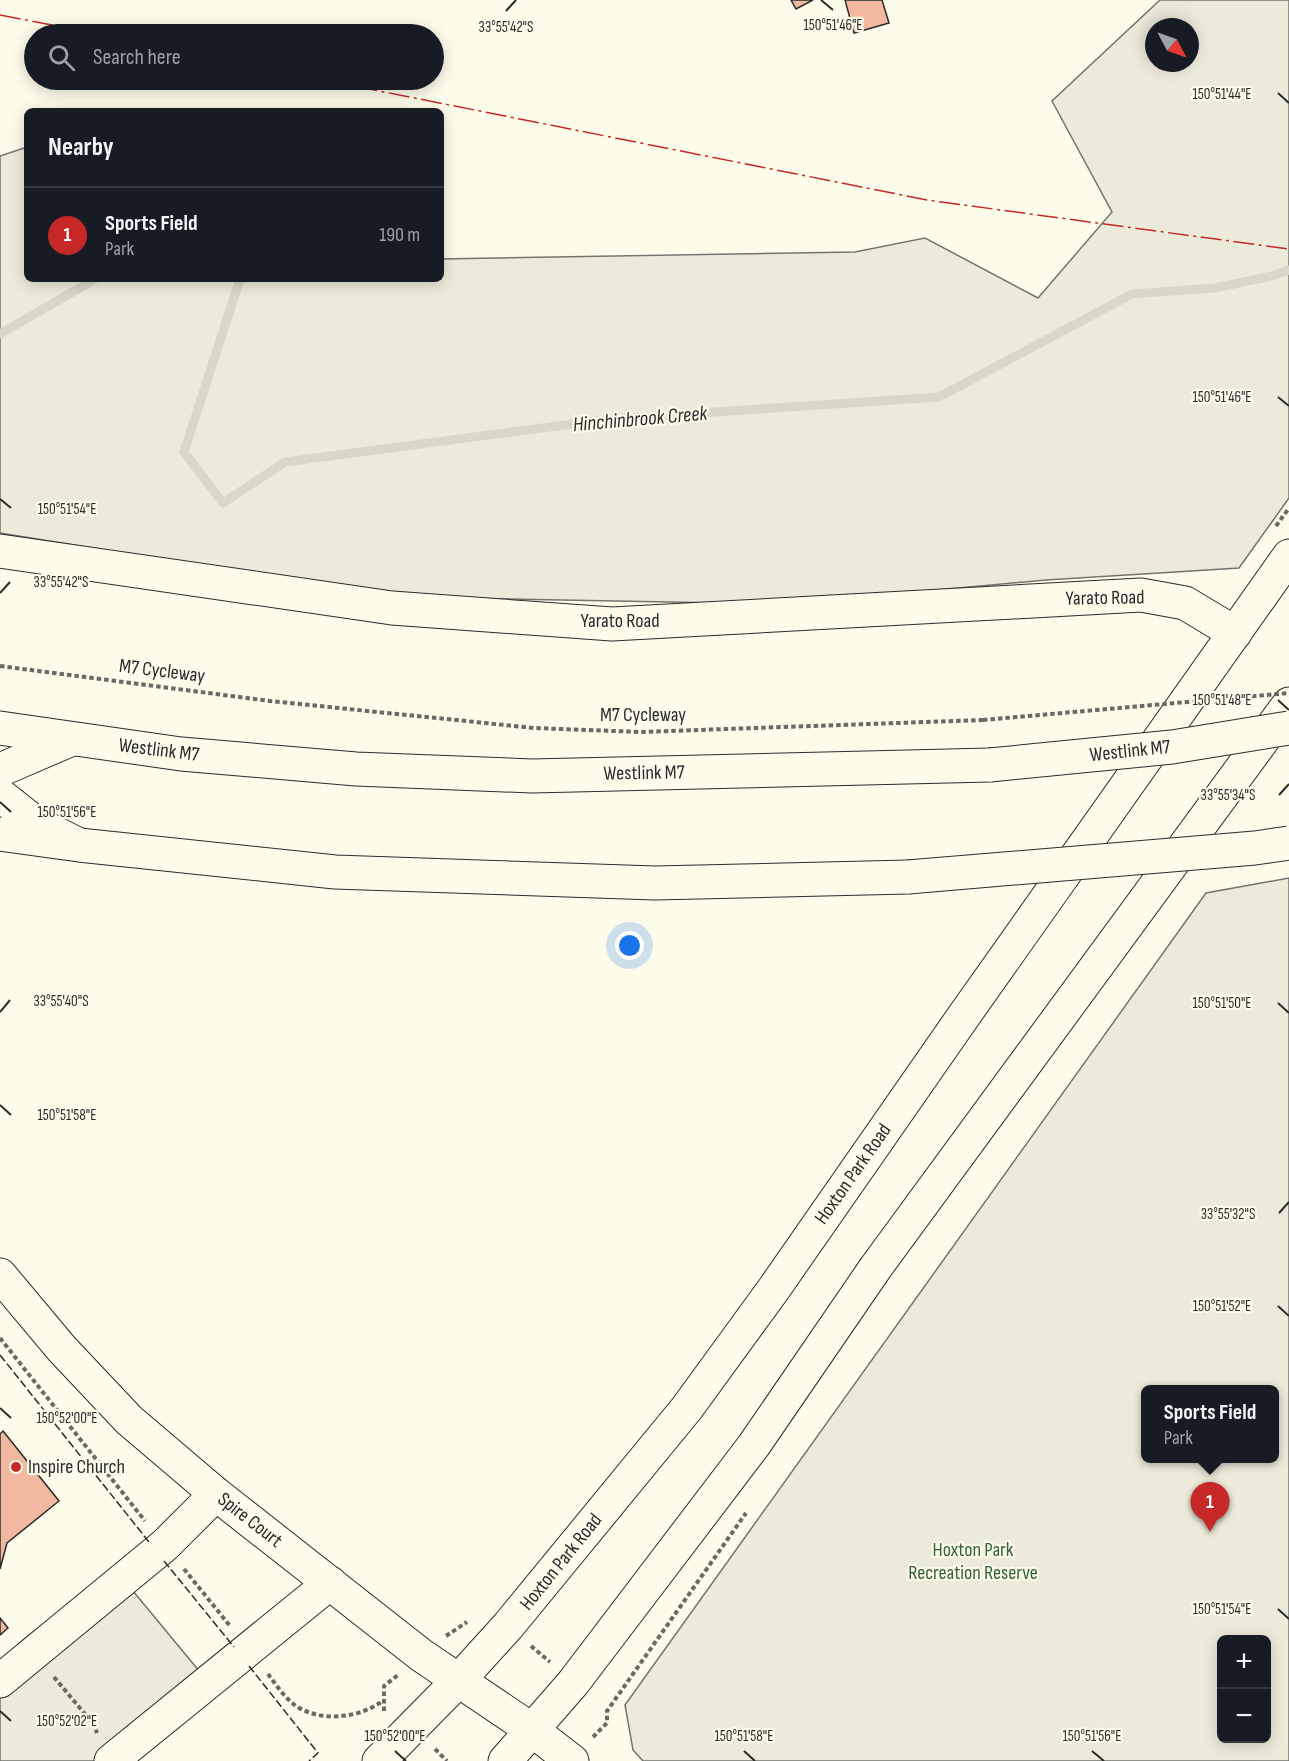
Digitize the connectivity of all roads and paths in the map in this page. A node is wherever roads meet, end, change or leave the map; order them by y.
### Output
1 (0, 551) edge
2 (1289, 556) edge
3 (1235, 633) junction
4 (0, 666) edge
5 (1289, 693) edge
6 (1289, 704) edge
7 (0, 728) edge
8 (1289, 728) edge
9 (72, 739) junction
10 (0, 770) edge
11 (0, 795) edge
12 (0, 834) edge
13 (1289, 843) edge
14 (80, 845) junction
15 (0, 1275) edge
16 (216, 1494) junction
17 (330, 1583) junction
18 (34, 1652) junction
19 (459, 1680) junction
20 (0, 1681) edge
21 (384, 1686) dead end
22 (384, 1700) dead end
23 (532, 1730) junction
24 (106, 1752) edge
25 (379, 1761) edge
26 (505, 1761) edge
27 (572, 1761) edge

1 - 3 main road, Yarato Road
2 - 3 main road, Hoxton Park Road
3 - 19 main road, Hoxton Park Road
4 - 5 path, M7 Cycleway, bridge
6 - 23 main road
7 - 9 main road, Westlink M7
8 - 9 main road, Westlink M7, bridge
9 - 10 main road
11 - 14 main road
12 - 14 main road
13 - 14 main road, bridge
15 - 16 main road, Spire Court
16 - 17 main road, Spire Court
16 - 18 main road
17 - 19 main road, Spire Court
17 - 24 main road
18 - 20 main road
18 - 24 path
19 - 23 main road, Spire Court
19 - 25 main road, Hoxton Park Road
21 - 22 path
23 - 26 main road
23 - 27 main road, Spire Court

